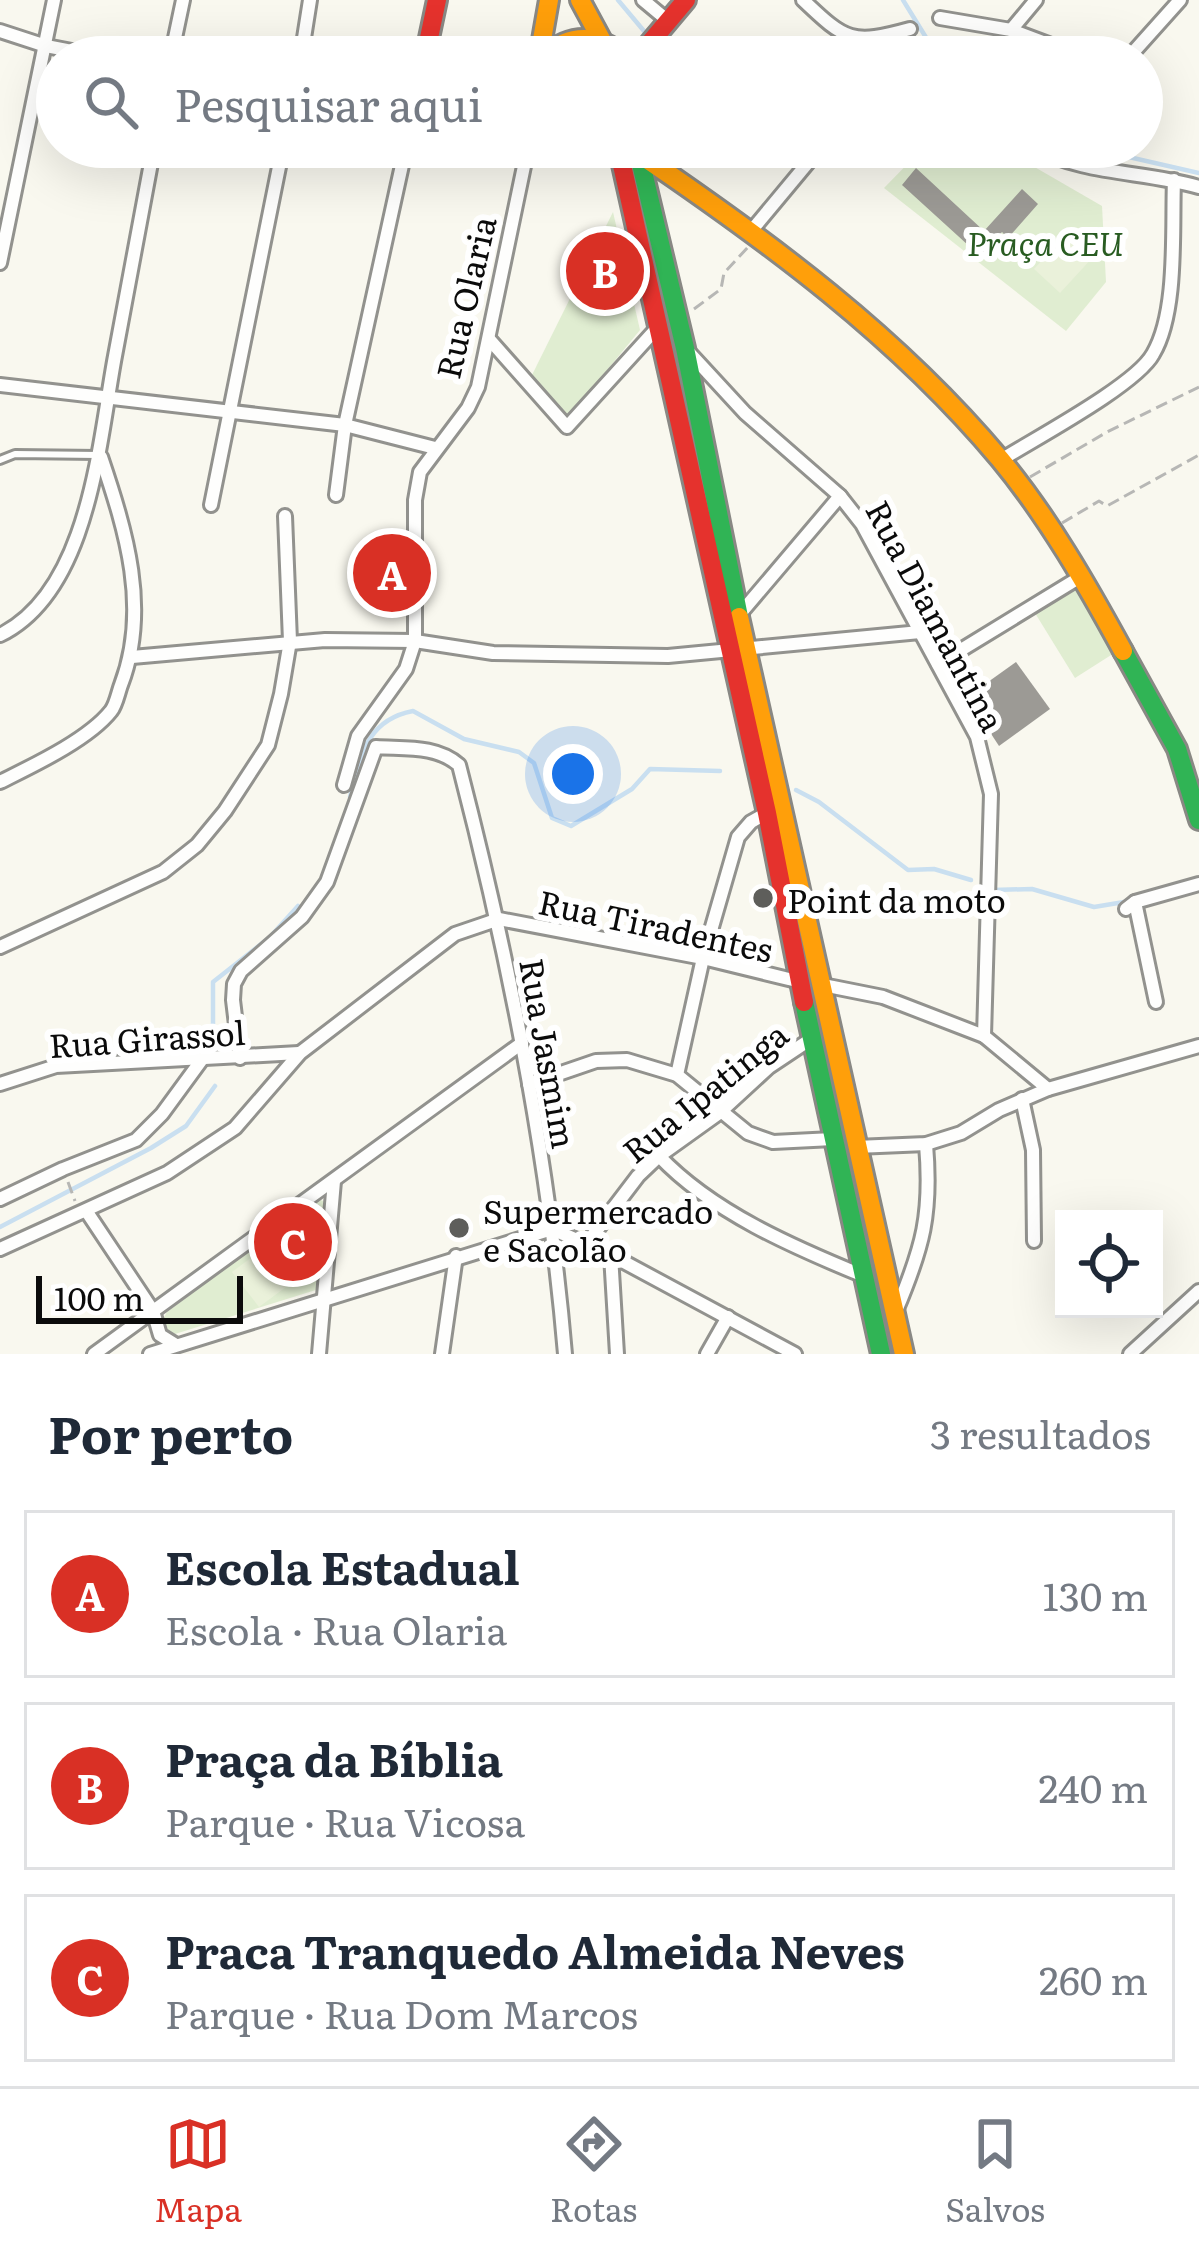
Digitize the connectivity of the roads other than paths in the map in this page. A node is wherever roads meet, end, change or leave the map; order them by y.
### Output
1 (54, 0) edge
2 (183, 0) edge
3 (310, 0) edge
4 (437, 0) edge
5 (549, 0) edge
6 (580, 0) edge
7 (643, 0) edge
8 (686, 0) edge
9 (803, 0) edge
10 (1036, 0) edge
11 (1180, 0) edge
12 (940, 18) dead end
13 (666, 21) junction
14 (910, 29) dead end
15 (1011, 30) junction
16 (0, 31) edge
17 (48, 36) edge
18 (175, 36) edge
19 (304, 36) edge
20 (429, 36) edge
21 (544, 36) edge
22 (599, 36) edge
23 (654, 36) edge
24 (845, 36) edge
25 (884, 36) edge
26 (1027, 36) edge
27 (1148, 36) edge
28 (36, 43) edge
29 (36, 93) edge
30 (150, 168) edge
31 (279, 168) edge
32 (401, 168) edge
33 (524, 168) edge
34 (623, 168) edge
35 (641, 168) edge
36 (664, 168) edge
37 (805, 168) edge
38 (1096, 168) edge
39 (1174, 180) junction
40 (1199, 187) edge
41 (756, 232) junction
42 (0, 263) edge
43 (669, 324) junction
44 (489, 339) junction
45 (685, 348) junction
46 (0, 385) edge
47 (107, 400) junction
48 (228, 413) junction
49 (345, 424) junction
50 (435, 448) junction
51 (101, 455) junction
52 (0, 460) edge
53 (1001, 460) junction
54 (336, 495) dead end
55 (840, 496) junction
56 (211, 505) dead end
57 (285, 516) dead end
58 (1082, 576) junction
59 (739, 615) junction
60 (920, 632) junction
61 (0, 635) edge
62 (290, 641) junction
63 (415, 641) junction
64 (750, 649) junction
65 (728, 651) junction
66 (132, 657) junction
67 (938, 664) junction
68 (0, 782) edge
69 (344, 785) dead end
70 (767, 814) junction
71 (1199, 820) edge
72 (1199, 884) edge
73 (499, 919) junction
74 (0, 947) edge
75 (703, 958) junction
76 (801, 982) junction
77 (824, 985) junction
78 (1156, 1002) dead end
79 (984, 1036) junction
80 (811, 1039) junction
81 (522, 1043) junction
82 (1199, 1046) edge
83 (301, 1053) junction
84 (203, 1058) junction
85 (240, 1058) junction
86 (677, 1076) junction
87 (0, 1084) edge
88 (529, 1084) junction
89 (1048, 1089) junction
90 (1022, 1099) junction
91 (719, 1113) junction
92 (832, 1138) junction
93 (926, 1144) junction
94 (856, 1147) junction
95 (659, 1156) junction
96 (334, 1181) junction
97 (0, 1199) edge
98 (86, 1212) junction
99 (552, 1229) junction
100 (1034, 1241) dead end
101 (587, 1243) junction
102 (0, 1249) edge
103 (610, 1255) junction
104 (455, 1256) junction
105 (866, 1276) junction
106 (1199, 1291) edge
107 (326, 1298) junction
108 (153, 1311) junction
109 (896, 1311) junction
110 (728, 1317) junction
111 (177, 1346) junction
112 (94, 1354) edge
113 (150, 1354) edge
114 (319, 1354) edge
115 (442, 1354) edge
116 (565, 1354) edge
117 (617, 1354) edge
118 (706, 1354) edge
119 (795, 1354) edge
120 (881, 1354) edge
121 (904, 1354) edge
122 (1130, 1354) edge

1 - 17 street
2 - 18 street
3 - 19 street
4 - 20 main road
5 - 21 main road
6 - 22 main road
7 - 13 street
8 - 13 main road
9 - 24 street
10 - 15 street
11 - 27 street
12 - 15 street
13 - 23 main road
14 - 25 street
15 - 26 street
16 - 28 street
29 - 42 street
30 - 47 street
31 - 48 street
32 - 49 street
33 - 44 street, Rua Olaria
34 - 43 main road
35 - 43 main road
36 - 41 main road
37 - 41 street
38 - 39 street
39 - 40 street
39 - 53 street
41 - 53 main road
43 - 44 street
43 - 45 main road
43 - 65 main road
44 - 50 street, Rua Olaria
45 - 55 street, Rua Diamantina
45 - 59 main road
46 - 47 street
47 - 48 street
47 - 51 street
48 - 49 street
48 - 56 street
49 - 50 street
49 - 54 street
50 - 63 street, Rua Olaria
51 - 52 lane
51 - 61 street
51 - 66 street
53 - 58 main road
55 - 59 street
55 - 60 street, Rua Diamantina
57 - 62 street
58 - 67 street
58 - 71 main road
59 - 64 main road
60 - 64 street
60 - 67 street, Rua Diamantina
62 - 63 street
62 - 66 street
62 - 74 street
63 - 65 street
63 - 69 street, Rua Olaria
64 - 65 street
64 - 77 main road
65 - 70 main road
66 - 68 street
67 - 79 street, Rua Diamantina
70 - 75 street
70 - 76 main road
72 - 78 street
73 - 75 street, Rua Tiradentes
73 - 81 street, Rua Jasmim
73 - 83 street
73 - 85 street, Rua Jasmim
75 - 76 street, Rua Tiradentes
75 - 86 street
76 - 80 main road
77 - 79 street
77 - 94 main road
79 - 89 street
80 - 91 street, Rua Ipatinga
80 - 92 main road
81 - 88 street, Rua Jasmim
81 - 96 street
82 - 89 street
83 - 85 street, Rua Girassol
83 - 98 street
84 - 85 street, Rua Girassol
84 - 87 street, Rua Girassol
84 - 97 street
86 - 88 street
86 - 91 street
88 - 99 street, Rua Jasmim
89 - 90 street
90 - 93 street
90 - 100 street
91 - 92 street
91 - 95 street, Rua Ipatinga
92 - 105 main road
93 - 94 street
93 - 109 street
94 - 109 main road
95 - 101 street, Rua Ipatinga
95 - 105 street
96 - 107 street
96 - 108 street
98 - 102 street
98 - 108 street
99 - 101 street
99 - 104 street
99 - 116 street, Rua Jasmim
101 - 103 street
103 - 110 street
103 - 117 street
104 - 107 street
104 - 115 street
105 - 120 main road
106 - 122 street
107 - 111 street
107 - 114 street
108 - 111 street
108 - 112 street
109 - 121 main road
110 - 118 street
110 - 119 street
111 - 113 street

